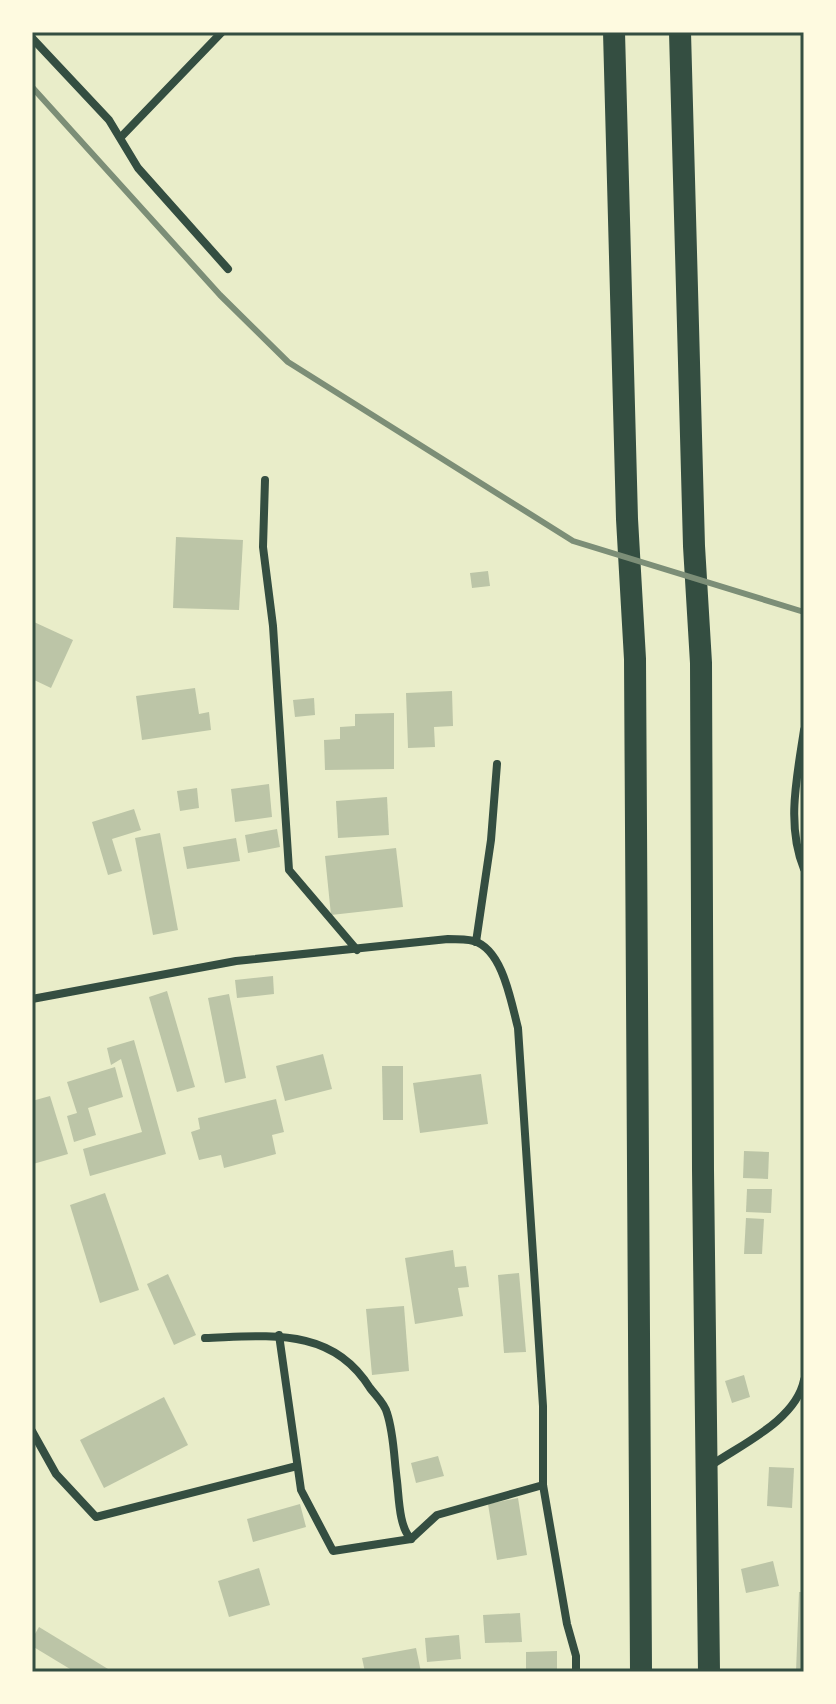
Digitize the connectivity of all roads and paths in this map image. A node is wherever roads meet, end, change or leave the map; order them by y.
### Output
1 (222, 32) edge
2 (614, 32) edge
3 (680, 32) edge
4 (32, 38) edge
5 (121, 137) junction
6 (228, 269) dead end
7 (265, 480) dead end
8 (804, 730) edge
9 (497, 764) dead end
10 (804, 869) edge
11 (476, 942) junction
12 (357, 950) junction
13 (32, 998) edge
14 (279, 1335) junction
15 (205, 1338) dead end
16 (804, 1380) edge
17 (32, 1431) edge
18 (297, 1466) junction
19 (707, 1468) junction
20 (543, 1485) junction
21 (411, 1539) junction
22 (576, 1672) edge
23 (641, 1672) edge
24 (709, 1672) edge

1 - 5 street
2 - 23 highway
3 - 19 highway
4 - 5 street
5 - 6 street
7 - 12 street
8 - 10 street
9 - 11 street
11 - 12 street
11 - 20 street
12 - 13 street
14 - 15 street
14 - 18 street
14 - 21 street
16 - 19 street
17 - 18 street
18 - 21 street
19 - 24 highway
20 - 21 street
20 - 22 street

